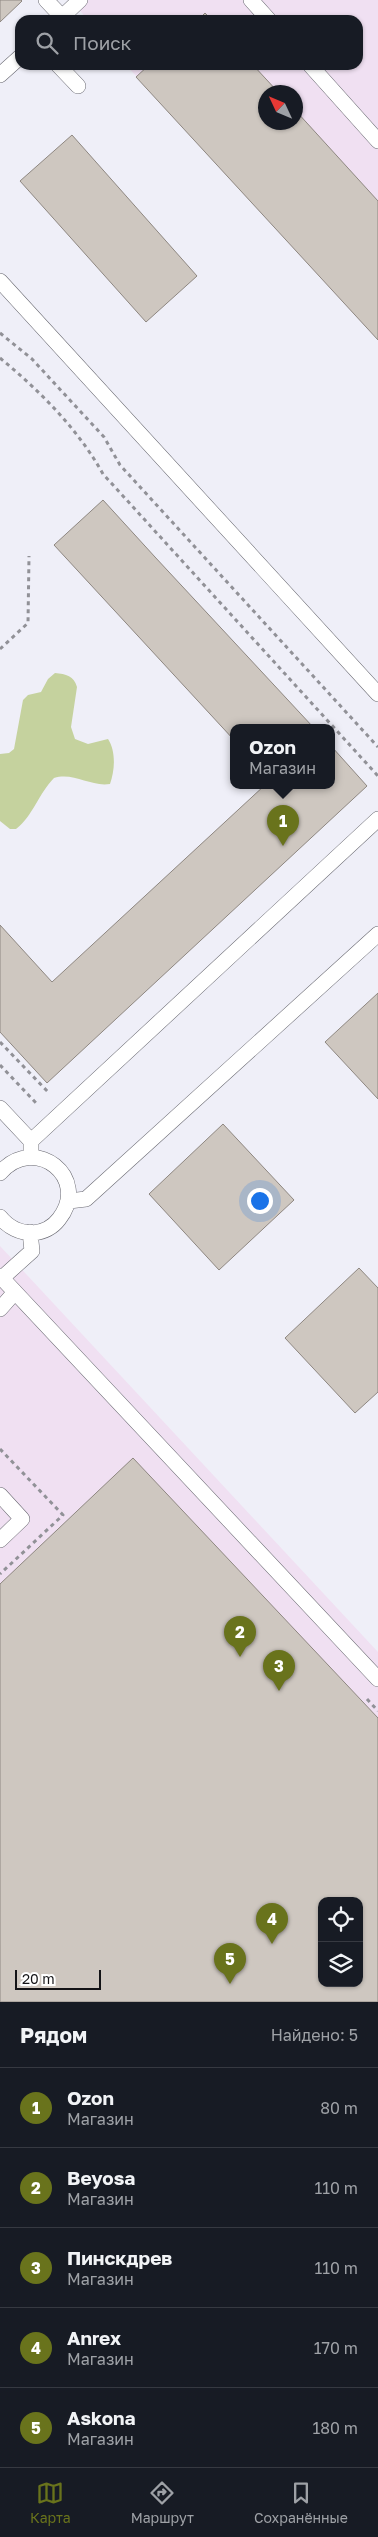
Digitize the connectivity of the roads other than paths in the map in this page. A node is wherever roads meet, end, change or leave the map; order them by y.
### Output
1 (46, 0) edge
2 (80, 0) edge
3 (251, 0) edge
4 (57, 15) edge
5 (64, 15) edge
6 (264, 15) edge
7 (15, 62) edge
8 (63, 70) edge
9 (314, 70) edge
10 (0, 75) edge
11 (78, 86) dead end
12 (378, 141) edge
13 (0, 281) edge
14 (378, 694) edge
15 (378, 819) edge
16 (378, 934) edge
17 (0, 1108) edge
18 (31, 1149) junction
19 (0, 1173) edge
20 (68, 1201) junction
21 (0, 1217) edge
22 (30, 1232) junction
23 (1, 1277) edge
24 (15, 1292) junction
25 (0, 1308) edge
26 (0, 1496) edge
27 (0, 1540) edge
28 (378, 1679) edge

1 - 4 lane
2 - 5 lane
3 - 6 lane
7 - 10 lane
8 - 11 lane
9 - 12 lane
13 - 14 lane
15 - 18 lane
16 - 20 lane
17 - 18 lane
18 - 19 lane
18 - 20 lane
20 - 22 lane
21 - 22 lane
22 - 23 lane
23 - 24 lane
24 - 25 lane
24 - 28 lane
26 - 27 lane

